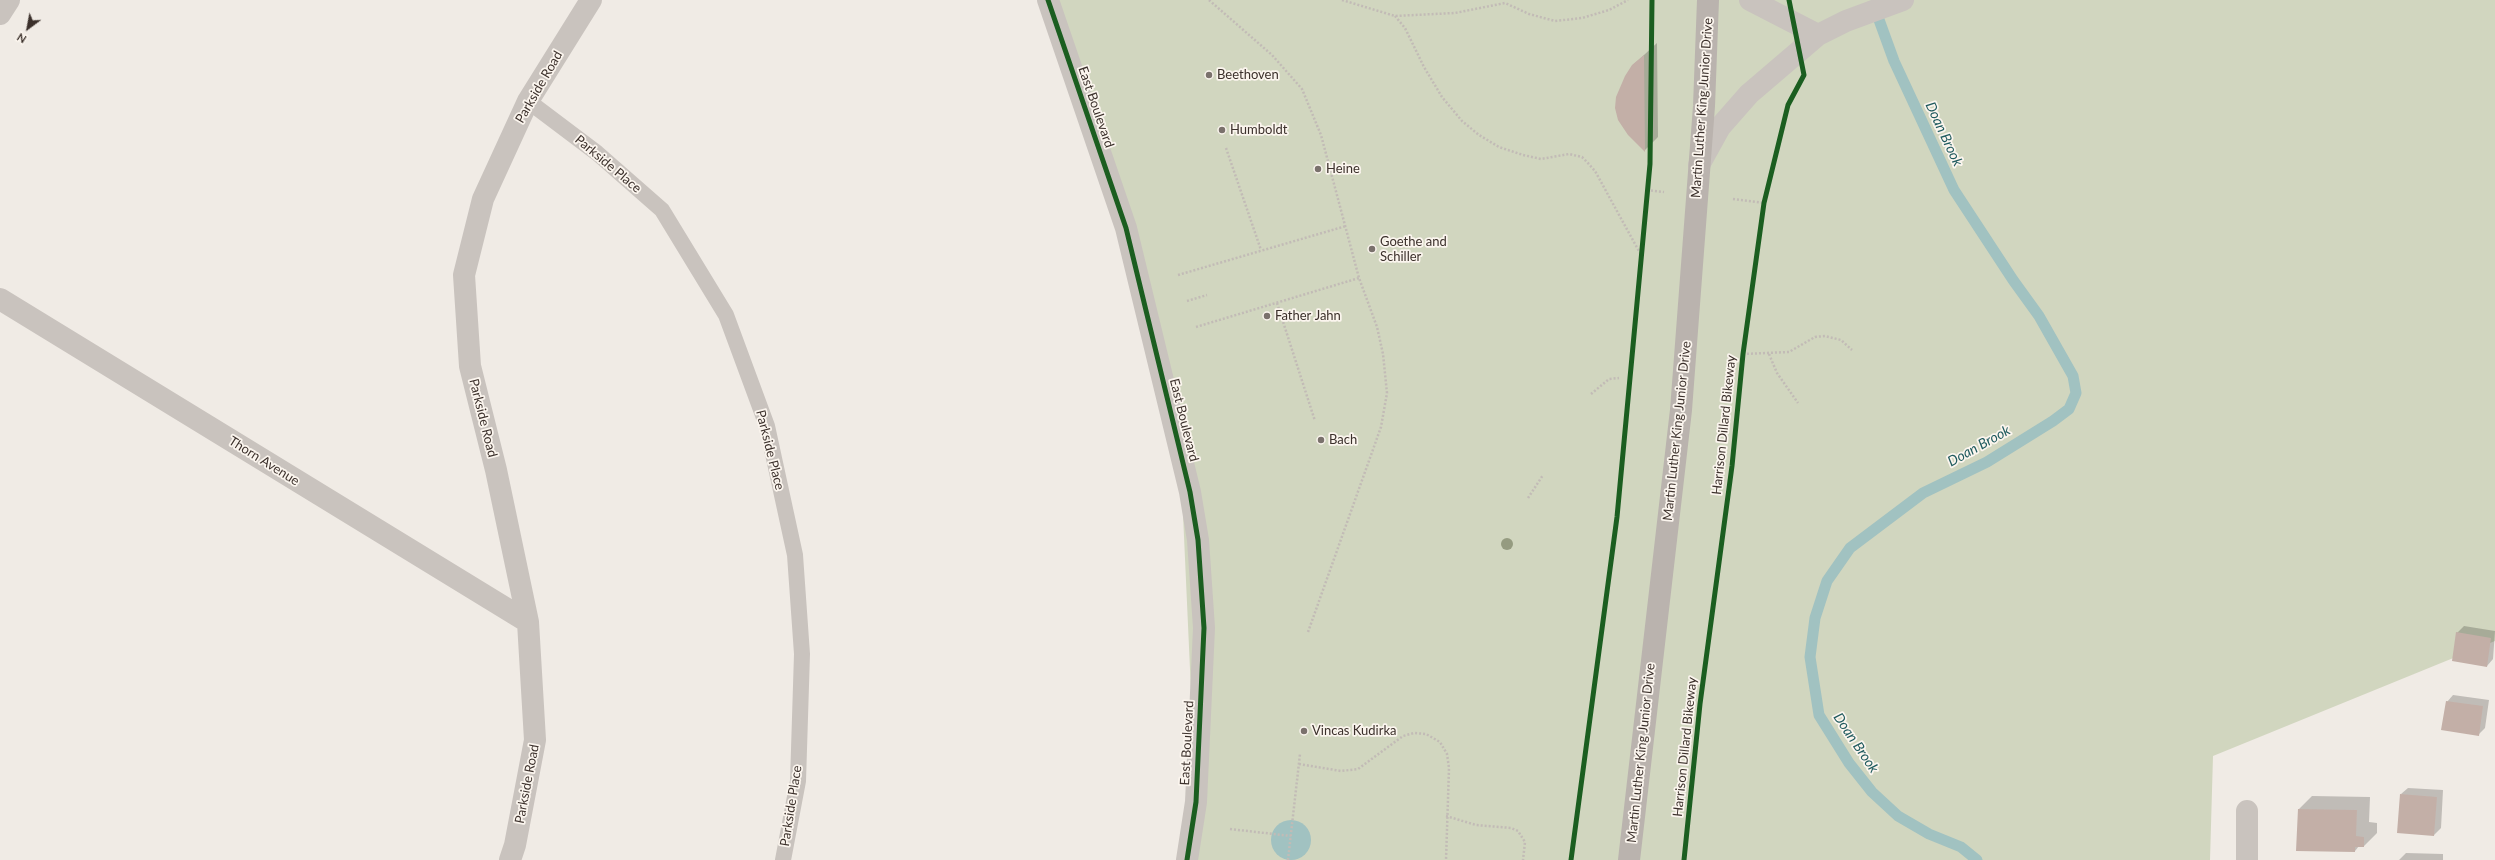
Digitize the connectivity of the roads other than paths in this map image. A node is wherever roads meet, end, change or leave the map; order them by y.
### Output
1 (9, 0) edge
2 (591, 0) edge
3 (1708, 0) edge
4 (1750, 0) edge
5 (1903, 0) edge
6 (1048, 1) edge
7 (0, 14) edge
8 (1818, 35) junction
9 (528, 101) junction
10 (1699, 165) junction
11 (0, 299) edge
12 (528, 622) junction
13 (2247, 810) dead end
14 (510, 860) edge
15 (783, 860) edge
16 (1187, 860) edge
17 (1629, 860) edge
18 (2247, 860) edge

1 - 7 street
2 - 9 street, Parkside Road
3 - 10 main road, Martin Luther King Junior Drive
4 - 8 street
5 - 8 street
6 - 16 street, East Boulevard
8 - 10 street
9 - 12 street, Parkside Road
9 - 15 lane, Parkside Place
10 - 17 main road, Martin Luther King Junior Drive
11 - 12 street, Thorn Avenue
12 - 14 street, Parkside Road
13 - 18 street

